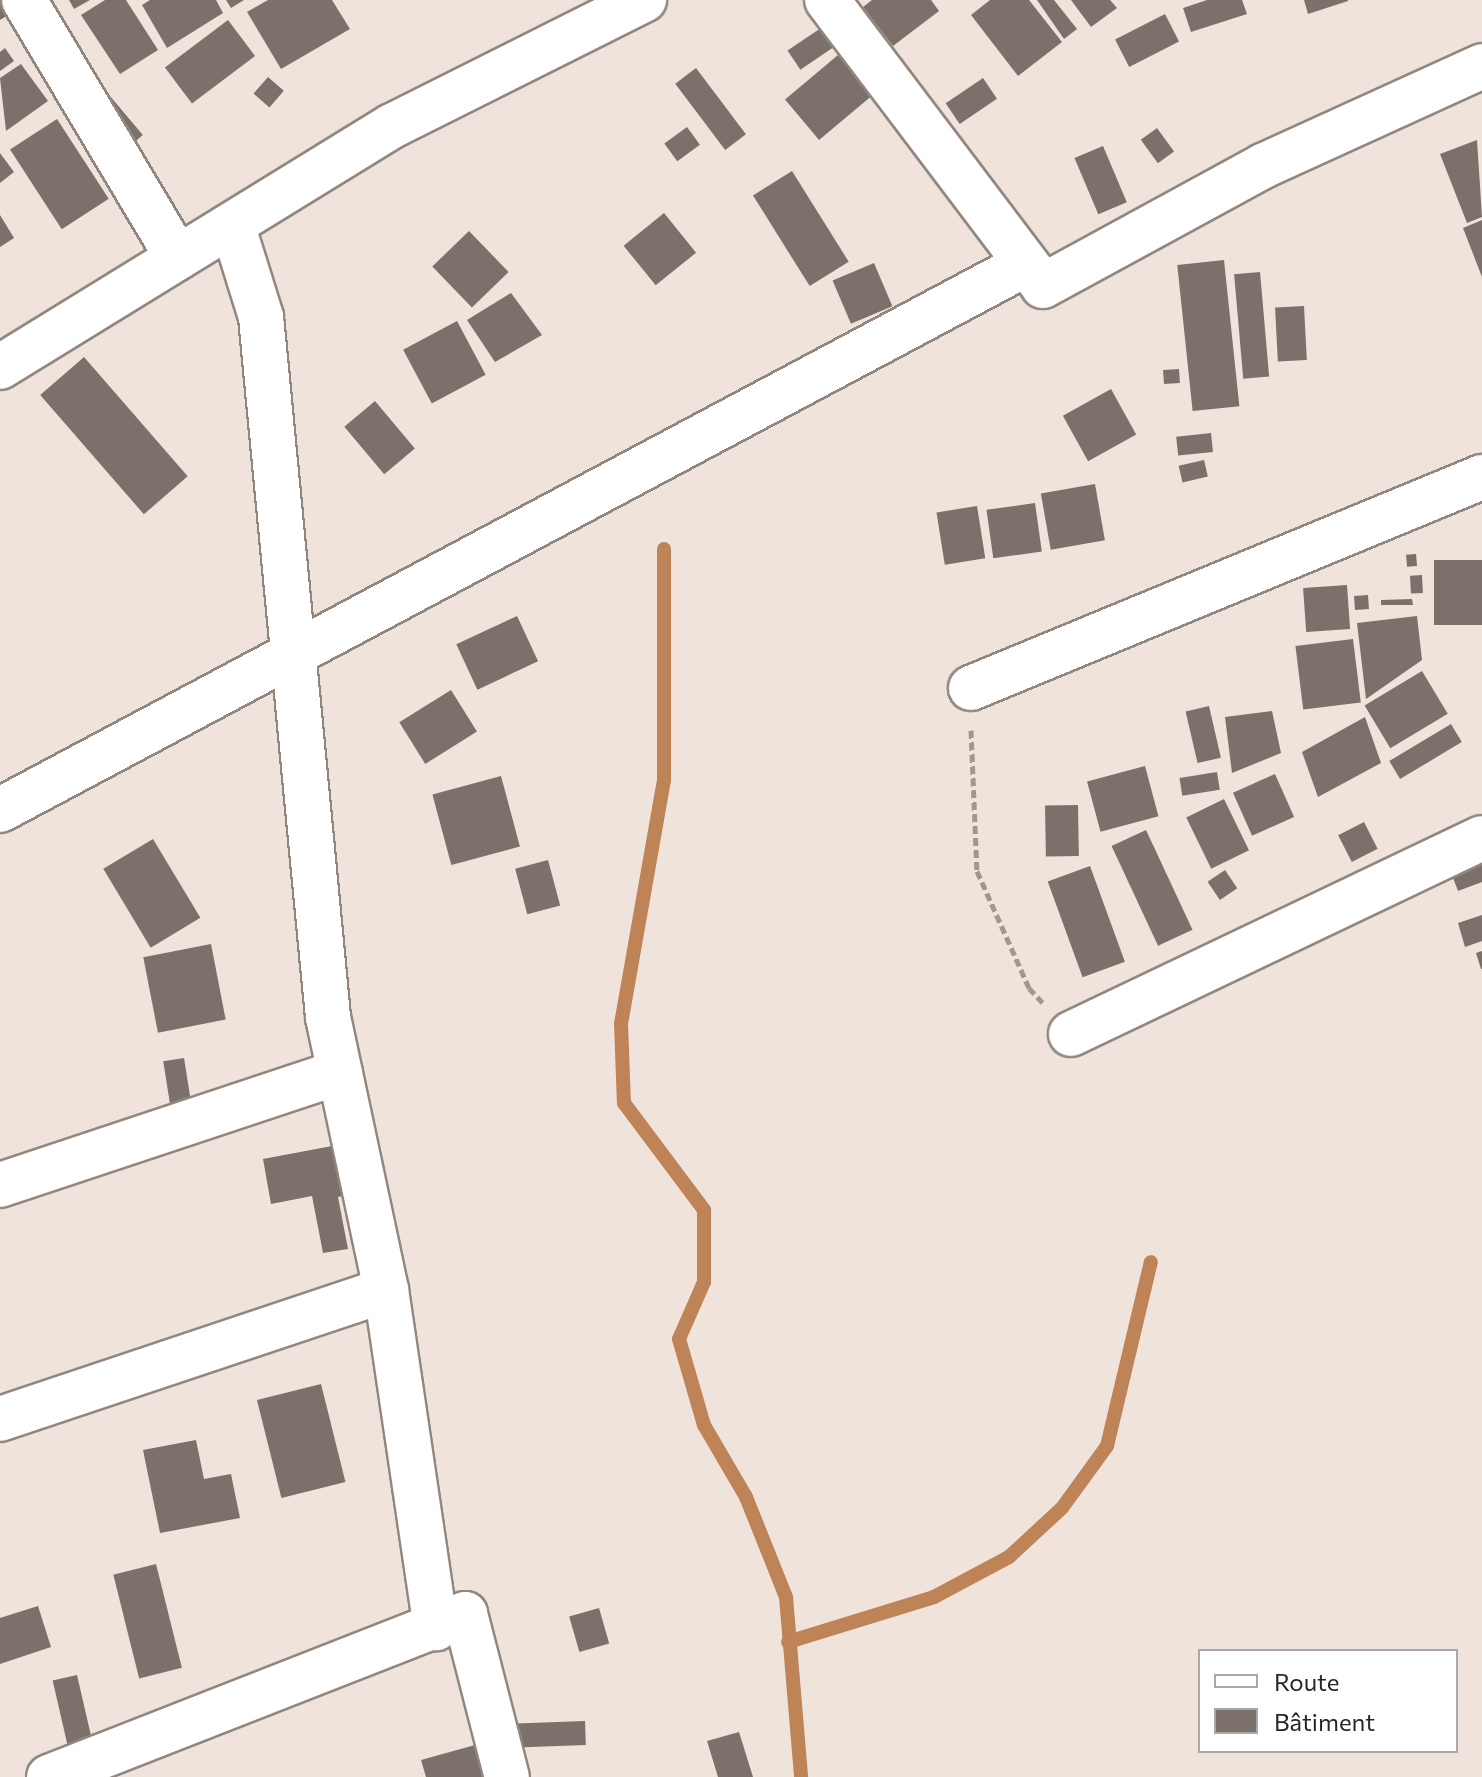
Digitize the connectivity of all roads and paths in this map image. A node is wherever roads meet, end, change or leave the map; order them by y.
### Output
1 (24, 0) edge
2 (644, 0) edge
3 (827, 0) edge
4 (1482, 66) edge
5 (233, 227) junction
6 (178, 258) junction
7 (1026, 264) junction
8 (0, 367) edge
9 (1482, 477) edge
10 (288, 653) junction
11 (971, 688) joint
12 (0, 810) edge
13 (1482, 838) edge
14 (1071, 1034) joint
15 (340, 1072) junction
16 (0, 1185) edge
17 (386, 1290) junction
18 (0, 1419) edge
19 (436, 1628) junction
20 (49, 1777) edge
21 (507, 1777) edge

1 - 6 street
2 - 5 street
3 - 7 street
4 - 7 street
5 - 6 street
5 - 10 street
6 - 8 street
7 - 10 street
9 - 11 street
10 - 12 street
10 - 15 street
11 - 14 path
13 - 14 street
15 - 16 street
15 - 17 street
17 - 18 street
17 - 19 street
19 - 20 street
19 - 21 street

